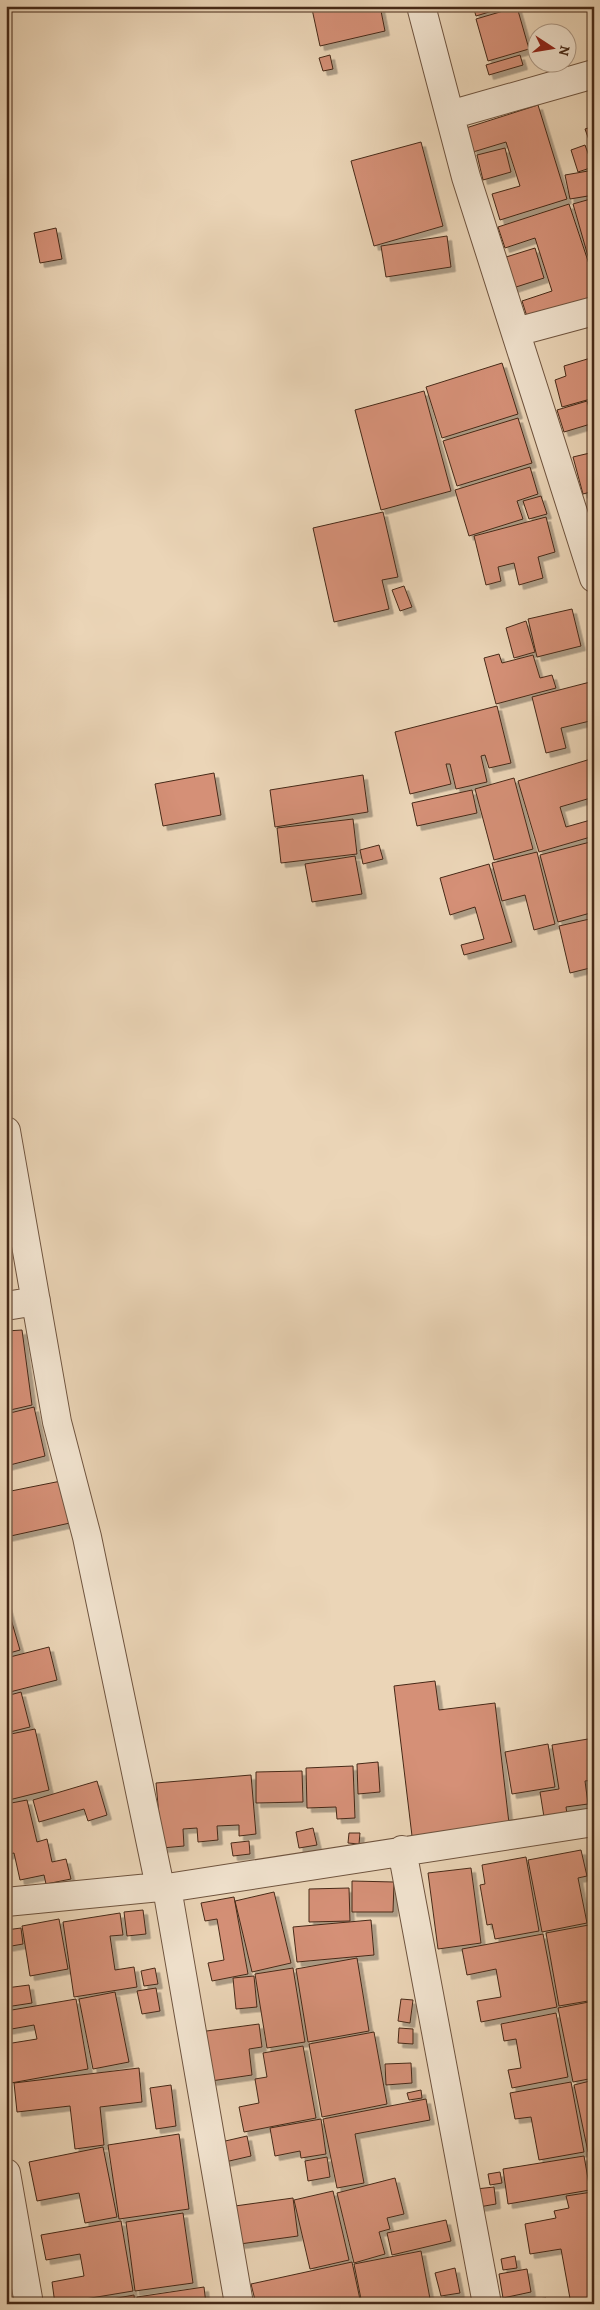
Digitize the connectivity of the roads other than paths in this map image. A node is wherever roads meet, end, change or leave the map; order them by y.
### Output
1 (421, 6) edge
2 (594, 74) edge
3 (450, 115) junction
4 (594, 311) edge
5 (516, 332) junction
6 (592, 569) edge
7 (6, 1132) edge
8 (36, 1301) junction
9 (6, 1306) edge
10 (594, 1822) edge
11 (402, 1850) junction
12 (164, 1887) junction
13 (6, 1902) edge
14 (6, 2173) edge
15 (29, 2304) edge
16 (239, 2304) edge
17 (487, 2304) edge

1 - 3 street
2 - 3 street
3 - 5 street
4 - 5 street
5 - 6 street
7 - 8 street
8 - 9 street
8 - 12 street
10 - 11 street
11 - 12 street
11 - 17 street
12 - 13 street
12 - 16 street
14 - 15 street

